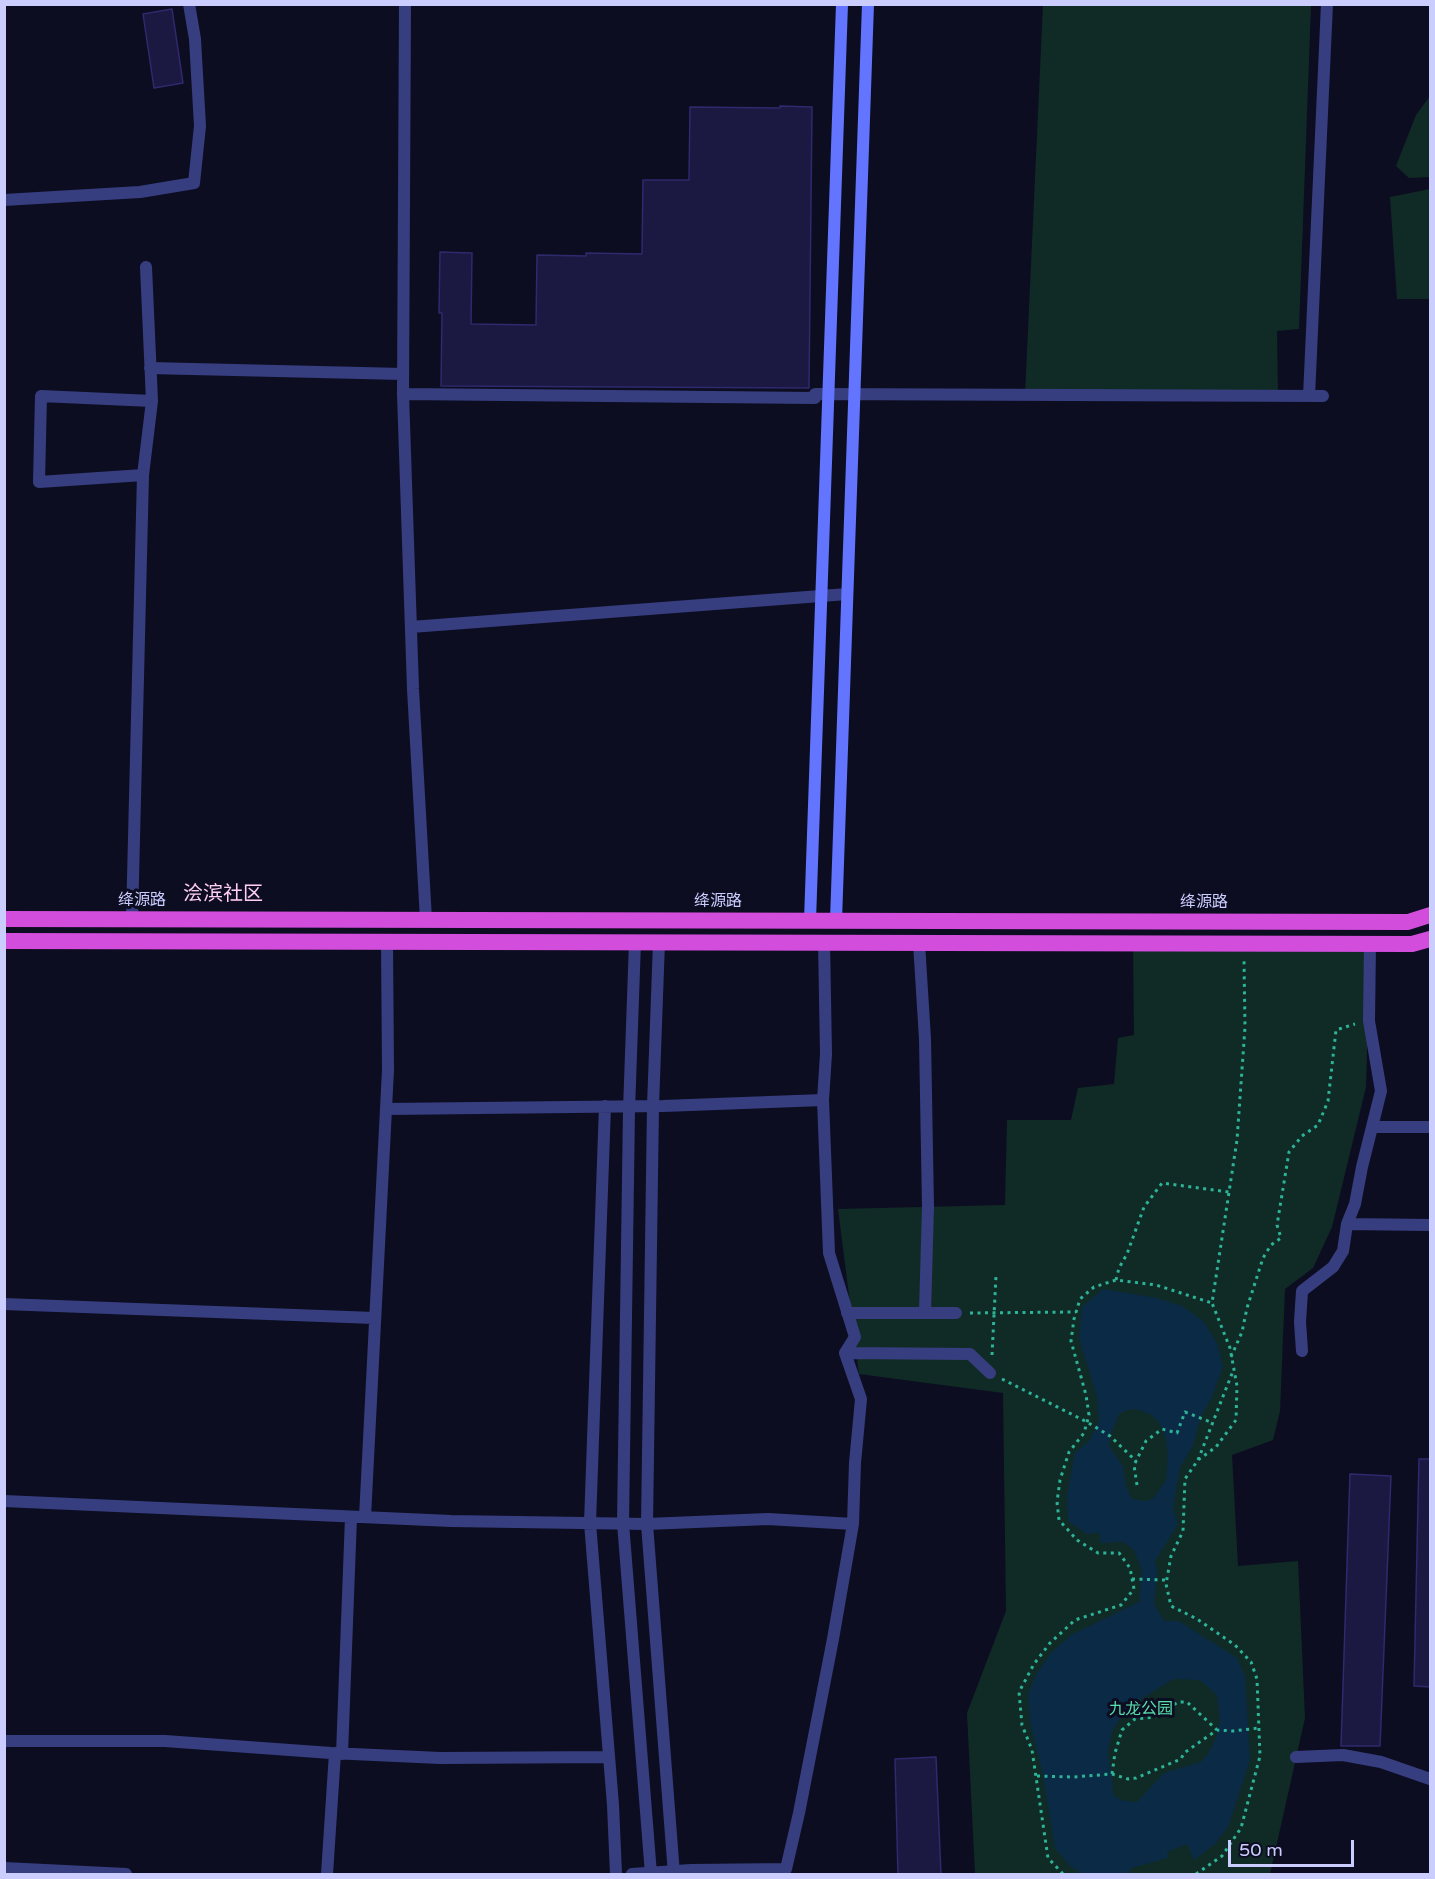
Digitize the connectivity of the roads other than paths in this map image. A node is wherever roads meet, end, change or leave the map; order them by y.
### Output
1 (189, 4) edge
2 (405, 4) edge
3 (842, 4) edge
4 (868, 4) edge
5 (1327, 4) edge
6 (4, 200) edge
7 (146, 267) dead end
8 (150, 368) junction
9 (403, 374) junction
10 (404, 394) junction
11 (828, 394) junction
12 (854, 394) junction
13 (1309, 396) junction
14 (1323, 396) dead end
15 (152, 401) junction
16 (142, 475) junction
17 (847, 594) junction
18 (821, 596) junction
19 (411, 627) junction
20 (1431, 915) edge
21 (4, 919) edge
22 (132, 919) junction
23 (426, 920) junction
24 (810, 920) junction
25 (836, 920) junction
26 (1431, 939) edge
27 (4, 941) edge
28 (824, 941) junction
29 (387, 942) junction
30 (635, 942) junction
31 (659, 942) junction
32 (919, 943) junction
33 (1370, 944) junction
34 (823, 1100) junction
35 (605, 1106) junction
36 (629, 1106) junction
37 (653, 1106) junction
38 (386, 1109) junction
39 (1372, 1127) junction
40 (1431, 1127) edge
41 (1347, 1224) junction
42 (1431, 1225) edge
43 (4, 1304) edge
44 (925, 1312) junction
45 (847, 1313) junction
46 (956, 1313) road end
47 (374, 1318) junction
48 (1302, 1352) dead end
49 (845, 1353) junction
50 (990, 1373) road end
51 (4, 1502) edge
52 (351, 1517) junction
53 (364, 1517) junction
54 (590, 1523) junction
55 (623, 1523) junction
56 (647, 1524) junction
57 (853, 1524) junction
58 (4, 1741) edge
59 (338, 1754) junction
60 (609, 1757) junction
61 (1296, 1757) dead end
62 (1431, 1779) edge
63 (4, 1868) edge
64 (674, 1873) edge
65 (651, 1874) edge
66 (126, 1875) edge
67 (327, 1875) edge
68 (616, 1875) edge
69 (632, 1875) edge

1 - 6 street
2 - 9 street
3 - 11 main road
4 - 12 main road
5 - 13 street
7 - 8 street
8 - 9 street
8 - 15 street
9 - 10 street
10 - 11 street
10 - 19 street
11 - 12 street
11 - 18 main road
12 - 13 street
12 - 17 main road
13 - 14 street
15 - 16 street
15 - 16 street
16 - 22 street
17 - 18 street
17 - 25 main road
18 - 19 street
18 - 24 main road
19 - 23 street
20 - 25 highway, 绛源路
21 - 22 highway, 绛源路
22 - 23 highway, 绛源路
23 - 24 highway, 绛源路
24 - 25 highway, 绛源路
26 - 33 highway
27 - 29 highway
28 - 31 highway
28 - 32 highway
28 - 34 street
29 - 30 highway
29 - 38 street
30 - 31 highway
30 - 36 street
31 - 37 street
32 - 33 highway
32 - 44 street
33 - 39 street
34 - 37 street
34 - 45 street
35 - 36 street
35 - 38 street
35 - 54 street
36 - 37 street
36 - 55 street
37 - 56 street
38 - 47 street
39 - 40 street
39 - 41 street
41 - 42 street
41 - 48 street
43 - 47 street
44 - 45 street
44 - 46 street
45 - 49 street
47 - 53 street
49 - 50 street
49 - 57 street
51 - 52 street
52 - 53 street
52 - 59 street
53 - 54 street
54 - 55 street
54 - 60 street
55 - 56 street
55 - 65 street
56 - 57 street
56 - 64 street
57 - 64 street
58 - 59 street
59 - 60 street
59 - 67 street
60 - 68 street
61 - 62 street
63 - 66 street
64 - 65 street
65 - 69 street

